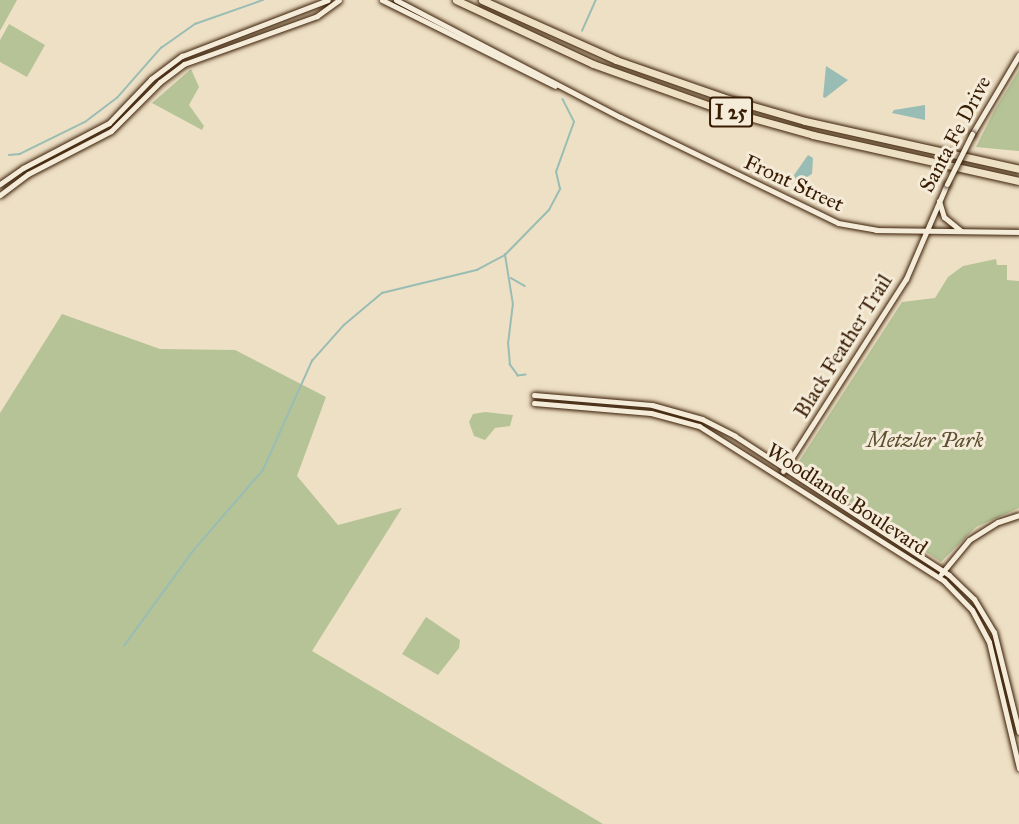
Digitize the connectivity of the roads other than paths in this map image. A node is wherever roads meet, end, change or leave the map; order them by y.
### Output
1 (328, 0) edge
2 (339, 0) edge
3 (382, 0) edge
4 (396, 0) edge
5 (456, 0) edge
6 (482, 0) edge
7 (1019, 55) edge
8 (573, 93) junction
9 (1019, 169) edge
10 (1019, 181) edge
11 (0, 184) edge
12 (2, 193) edge
13 (939, 201) junction
14 (925, 231) junction
15 (962, 232) junction
16 (1019, 232) edge
17 (534, 395) dead end
18 (534, 403) dead end
19 (785, 468) junction
20 (781, 475) junction
21 (1019, 515) edge
22 (943, 571) junction
23 (938, 578) junction
24 (1019, 732) edge
25 (1019, 768) edge

1 - 11 street
2 - 12 street
3 - 8 street, Front Street
4 - 8 street, Front Street
5 - 10 highway, I 25
6 - 9 highway, I 25
7 - 13 street, Santa Fe Drive, bridge
8 - 14 street, Front Street
13 - 14 street, Santa Fe Drive
13 - 15 street
14 - 15 street, Front Street
14 - 19 street, Black Feather Trail
15 - 16 street, Front Street
17 - 19 street, Woodlands Boulevard
18 - 20 street, Woodlands Boulevard
19 - 20 street, Black Feather Trail
19 - 22 street, Woodlands Boulevard
20 - 23 street, Woodlands Boulevard
21 - 22 street
22 - 23 street
22 - 24 street, Woodlands Boulevard
23 - 25 street, Woodlands Boulevard

